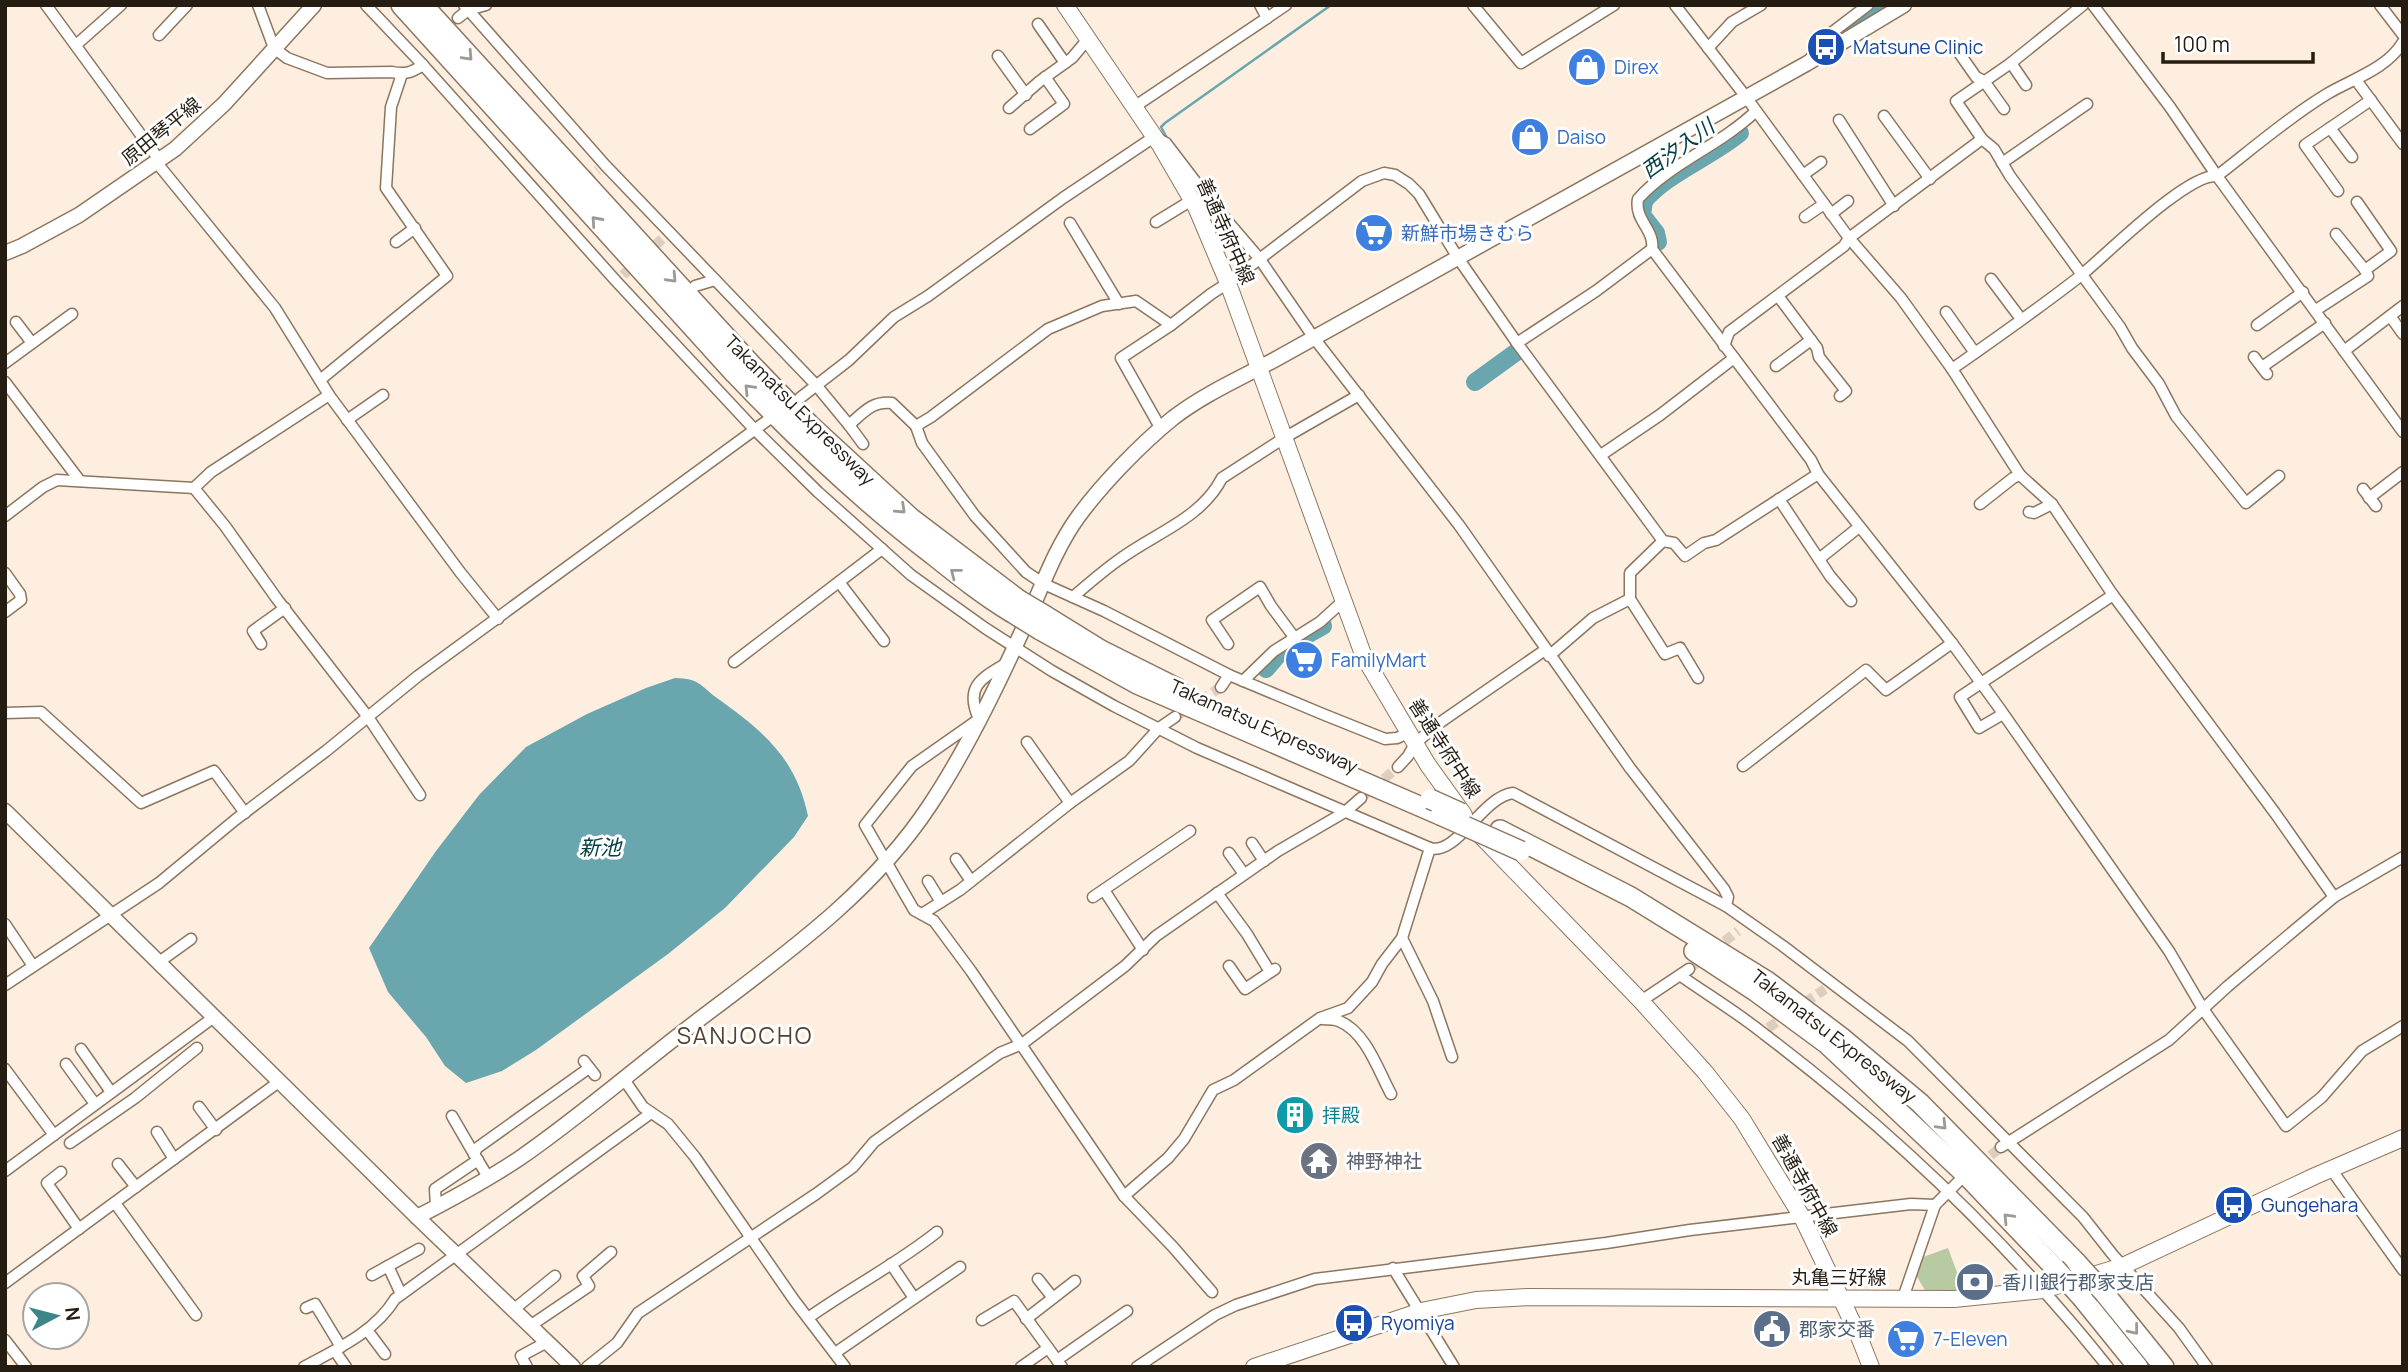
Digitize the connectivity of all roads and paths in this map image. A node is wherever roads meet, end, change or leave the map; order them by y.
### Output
1 (46, 5) edge
2 (121, 5) edge
3 (187, 5) edge
4 (258, 5) edge
5 (314, 5) edge
6 (366, 5) edge
7 (401, 5) edge
8 (423, 5) edge
9 (486, 5) edge
10 (1065, 5) edge
11 (1260, 5) edge
12 (1286, 5) edge
13 (1473, 5) edge
14 (1614, 5) edge
15 (1761, 5) edge
16 (1868, 5) edge
17 (1904, 5) edge
18 (2083, 5) edge
19 (2093, 5) edge
20 (2380, 5) edge
21 (1678, 6) edge
22 (466, 7) edge
23 (1883, 11) edge
24 (458, 18) dead end
25 (1268, 18) junction
26 (1038, 24) dead end
27 (159, 35) dead end
28 (2403, 35) edge
29 (1088, 39) junction
30 (2402, 44) edge
31 (76, 45) junction
32 (425, 47) dead end
33 (1955, 47) dead end
34 (274, 48) junction
35 (1708, 48) junction
36 (998, 55) dead end
37 (419, 61) junction
38 (2011, 62) junction
39 (1065, 63) junction
40 (1806, 64) junction
41 (402, 74) junction
42 (1045, 77) junction
43 (2356, 80) junction
44 (1984, 81) junction
45 (2026, 85) dead end
46 (1026, 94) junction
47 (1746, 97) junction
48 (2371, 100) junction
49 (2087, 104) dead end
50 (1134, 107) junction
51 (1009, 108) dead end
52 (2004, 109) dead end
53 (1756, 111) junction
54 (1884, 116) dead end
55 (1839, 120) dead end
56 (2330, 128) junction
57 (1030, 130) dead end
58 (1154, 136) junction
59 (1982, 139) junction
60 (2403, 144) edge
61 (2352, 157) dead end
62 (158, 162) junction
63 (1821, 162) dead end
64 (2003, 163) junction
65 (1802, 175) junction
66 (2217, 176) junction
67 (1930, 179) junction
68 (2338, 191) dead end
69 (562, 200) tunnel mouth
70 (1192, 200) junction
71 (1848, 201) dead end
72 (2357, 202) dead end
73 (1824, 204) junction
74 (1894, 206) junction
75 (552, 209) junction
76 (1831, 214) junction
77 (1805, 217) dead end
78 (1156, 222) dead end
79 (1070, 223) dead end
80 (415, 228) junction
81 (2336, 234) dead end
82 (1849, 239) junction
83 (396, 242) dead end
84 (1652, 249) junction
85 (6, 250) edge
86 (1259, 258) junction
87 (1458, 258) junction
88 (2365, 270) junction
89 (2081, 275) junction
90 (1991, 279) dead end
91 (715, 280) junction
92 (1228, 283) junction
93 (695, 286) dead end
94 (2303, 292) junction
95 (1778, 296) junction
96 (1119, 304) junction
97 (2403, 306) edge
98 (2316, 310) junction
99 (1946, 312) dead end
100 (72, 314) dead end
101 (2390, 316) junction
102 (2021, 319) junction
103 (16, 322) dead end
104 (2325, 323) junction
105 (2257, 325) dead end
106 (1171, 326) junction
107 (2403, 334) edge
108 (1314, 338) junction
109 (1811, 340) junction
110 (32, 343) junction
111 (1517, 343) junction
112 (1724, 346) junction
113 (2344, 351) junction
114 (1975, 353) junction
115 (2254, 357) dead end
116 (1734, 358) junction
117 (5, 363) edge
118 (1776, 367) dead end
119 (1259, 368) junction
120 (1952, 369) junction
121 (320, 380) junction
122 (5, 382) edge
123 (816, 385) junction
124 (329, 395) junction
125 (383, 395) dead end
126 (1359, 395) junction
127 (1840, 396) dead end
128 (800, 398) dead end
129 (347, 420) junction
130 (768, 420) dead end
131 (849, 425) junction
132 (916, 426) junction
133 (755, 429) junction
134 (1161, 429) junction
135 (2403, 432) edge
136 (1284, 438) junction
137 (863, 444) dead end
138 (1601, 455) junction
139 (2403, 472) edge
140 (1818, 474) junction
141 (2020, 475) junction
142 (2279, 476) dead end
143 (80, 481) junction
144 (194, 488) junction
145 (2369, 498) dead end
146 (1779, 499) junction
147 (1980, 505) dead end
148 (2052, 505) junction
149 (2029, 512) dead end
150 (5, 516) edge
151 (1859, 527) junction
152 (1663, 541) junction
153 (882, 549) junction
154 (1819, 559) junction
155 (5, 573) edge
156 (839, 582) junction
157 (1044, 584) junction
158 (2113, 595) junction
159 (1073, 597) junction
160 (1630, 599) junction
161 (1852, 601) dead end
162 (1342, 602) junction
163 (1015, 606) junction
164 (285, 608) junction
165 (5, 612) edge
166 (498, 619) junction
167 (1294, 637) junction
168 (884, 641) dead end
169 (1952, 643) junction
170 (261, 644) dead end
171 (1228, 644) dead end
172 (1016, 646) junction
173 (1547, 653) junction
174 (734, 662) dead end
175 (1229, 675) junction
176 (1698, 678) dead end
177 (1243, 681) junction
178 (1980, 683) junction
179 (1220, 687) tunnel mouth
180 (5, 712) edge
181 (2003, 714) junction
182 (368, 717) junction
183 (1175, 717) tunnel mouth
184 (979, 719) junction
185 (1159, 728) junction
186 (1411, 738) junction
187 (1027, 742) dead end
188 (1743, 766) dead end
189 (1398, 767) tunnel mouth
190 (421, 795) dead end
191 (1361, 798) tunnel mouth
192 (1070, 803) junction
193 (1435, 807) junction
194 (5, 811) edge
195 (1345, 812) junction
196 (245, 813) junction
197 (1471, 824) junction
198 (1190, 831) dead end
199 (1252, 843) dead end
200 (1430, 848) junction
201 (1229, 853) dead end
202 (2402, 858) edge
203 (956, 859) dead end
204 (886, 861) junction
205 (1264, 861) junction
206 (1244, 874) junction
207 (928, 881) dead end
208 (971, 881) junction
209 (1104, 890) junction
210 (1217, 893) junction
211 (1093, 897) dead end
212 (2334, 897) junction
213 (941, 902) junction
214 (1726, 906) junction
215 (110, 914) junction
216 (922, 914) junction
217 (1749, 922) junction
218 (5, 924) edge
219 (1738, 931) tunnel mouth
220 (1402, 938) junction
221 (191, 939) dead end
222 (1143, 950) junction
223 (159, 962) junction
224 (33, 966) junction
225 (1230, 966) dead end
226 (5, 985) edge
227 (1641, 1001) junction
228 (2203, 1009) junction
229 (214, 1017) junction
230 (1320, 1018) junction
231 (2403, 1026) edge
232 (1022, 1045) junction
233 (197, 1048) dead end
234 (81, 1049) dead end
235 (1452, 1057) dead end
236 (66, 1064) dead end
237 (589, 1068) dead end
238 (5, 1069) edge
239 (623, 1078) junction
240 (280, 1081) junction
241 (123, 1083) junction
242 (111, 1093) junction
243 (1391, 1094) dead end
244 (135, 1098) junction
245 (95, 1104) junction
246 (199, 1107) dead end
247 (651, 1113) junction
248 (452, 1116) dead end
249 (216, 1130) junction
250 (157, 1132) dead end
251 (54, 1135) junction
252 (2403, 1138) edge
253 (70, 1143) dead end
254 (2005, 1145) junction
255 (476, 1157) junction
256 (174, 1159) junction
257 (118, 1164) dead end
258 (2330, 1169) junction
259 (5, 1171) edge
260 (61, 1172) dead end
261 (488, 1177) junction
262 (1958, 1182) dead end
263 (136, 1187) junction
264 (1947, 1191) junction
265 (1124, 1196) junction
266 (115, 1203) junction
267 (1935, 1205) junction
268 (436, 1207) junction
269 (417, 1217) junction
270 (1802, 1217) junction
271 (79, 1229) junction
272 (937, 1232) dead end
273 (750, 1239) junction
274 (419, 1250) dead end
275 (611, 1252) dead end
276 (456, 1255) junction
277 (891, 1264) junction
278 (388, 1266) junction
279 (2123, 1266) junction
280 (960, 1267) dead end
281 (1393, 1268) junction
282 (2403, 1270) edge
283 (372, 1275) dead end
284 (555, 1276) dead end
285 (1038, 1279) dead end
286 (1075, 1281) dead end
287 (5, 1283) edge
288 (2043, 1290) junction
289 (1212, 1292) dead end
290 (401, 1294) junction
291 (914, 1298) junction
292 (1053, 1298) junction
293 (1841, 1298) junction
294 (1903, 1298) junction
295 (306, 1308) dead end
296 (513, 1310) junction
297 (1127, 1311) dead end
298 (1421, 1311) junction
299 (197, 1315) dead end
300 (808, 1318) junction
301 (1026, 1319) junction
302 (982, 1321) dead end
303 (530, 1326) junction
304 (367, 1330) junction
305 (5, 1340) edge
306 (547, 1342) junction
307 (1048, 1348) junction
308 (338, 1349) junction
309 (835, 1353) junction
310 (385, 1354) dead end
311 (1059, 1364) edge
312 (2202, 1365) edge
313 (26, 1367) edge
314 (305, 1367) edge
315 (346, 1367) edge
316 (527, 1367) edge
317 (573, 1367) edge
318 (587, 1367) edge
319 (845, 1367) edge
320 (1021, 1367) edge
321 (1137, 1367) edge
322 (1254, 1367) edge
323 (1454, 1367) edge
324 (1871, 1367) edge
325 (2108, 1367) edge
326 (2138, 1367) edge
327 (2164, 1367) edge

1 - 31 street
2 - 31 street
3 - 27 street
4 - 34 street
5 - 34 street, 原田琴平線
6 - 37 street
163 -> 7 highway, Takamatsu Expressway
8 -> 163 highway, Takamatsu Expressway
9 - 22 street
10 - 29 main road, 善通寺府中線
11 - 25 street
12 - 25 street
13 - 14 street
15 - 35 street
16 - 40 street
17 - 23 street
18 - 38 street
19 - 66 street
20 - 28 street
21 - 35 street
22 - 24 street
22 - 91 street
23 - 40 street
25 - 50 street
26 - 39 street
29 - 39 street
29 - 50 main road, 善通寺府中線
30 - 43 street
31 - 62 street
32 - 37 street
33 - 44 street
34 - 41 street
34 - 62 street, 原田琴平線
35 - 47 street
36 - 46 street
37 - 41 street
37 - 75 street
38 - 44 street
38 - 45 street
39 - 42 street
40 - 47 street
41 - 80 street
42 - 46 street
42 - 57 street
43 - 48 street
43 - 66 street
44 - 52 street
44 - 59 street
46 - 51 street
47 - 53 street
47 - 87 street
48 - 56 street
48 - 60 street
49 - 64 street
50 - 58 main road, 善通寺府中線
53 - 65 street
53 - 84 street
54 - 67 street
55 - 74 street
56 - 61 street
56 - 68 street
58 - 70 main road, 善通寺府中線
58 - 86 street
58 - 123 street
59 - 64 street
59 - 67 street
62 - 85 street, 原田琴平線
62 - 121 street
63 - 65 street
64 - 89 street
65 - 73 street
66 - 89 street
66 - 94 street
67 - 74 street
69 - 75 street
70 - 78 street
70 - 92 main road, 善通寺府中線
71 - 76 street
72 - 88 street
73 - 76 street
73 - 77 street
74 - 82 street
75 - 133 street
76 - 82 street
79 - 96 street
80 - 83 street
80 - 121 street
81 - 88 street
82 - 95 street
82 - 120 street
84 - 111 street
84 - 112 street
86 - 87 street
86 - 92 street
86 - 108 street
87 - 108 street
87 - 111 street
88 - 98 street
89 - 102 street
89 - 142 street
90 - 102 street
91 - 93 street
91 - 123 street
92 - 106 street
92 - 119 main road, 善通寺府中線
94 - 98 street
94 - 105 street
95 - 109 street
95 - 112 street
96 - 106 street
96 - 132 street
97 - 101 street
98 - 104 street
99 - 114 street
100 - 110 street
101 - 107 street
101 - 113 street
102 - 114 street
103 - 110 street
104 - 113 street
104 - 115 street
106 - 134 street
108 - 119 street
108 - 126 street
109 - 118 street
109 - 127 street
110 - 117 street
111 - 138 street
112 - 116 street
113 - 135 street
114 - 120 street
116 - 138 street
116 - 140 street
119 - 134 street
119 - 136 main road, 善通寺府中線
120 - 141 street
121 - 124 street
122 - 143 street
123 - 128 street
123 - 131 street
124 - 129 street
124 - 144 street
125 - 129 street
126 - 136 street
126 - 173 street
129 - 166 street
130 - 133 street
131 - 132 street
131 - 137 street
132 - 157 street
133 - 153 street
133 - 166 street
134 - 157 street
136 - 159 street
136 - 162 main road, 善通寺府中線
138 - 152 street
139 - 145 street
140 - 146 street
140 - 151 street
141 - 147 street
141 - 148 street
143 - 144 street
143 - 150 street
144 - 164 street
146 - 152 street
146 - 154 street
148 - 149 street
148 - 158 street
151 - 154 street
151 - 169 street
152 - 160 street
153 - 156 street
153 - 172 street
154 - 161 street
155 - 165 street
156 - 168 street
156 - 174 street
157 - 159 street
157 - 172 street
158 - 178 street
158 - 212 street
159 - 175 street
160 - 173 street
160 - 176 street
162 - 167 street
162 - 186 main road, 善通寺府中線
163 - 193 highway, Takamatsu Expressway, bridge
164 - 170 street
164 - 182 street
166 - 182 street
167 - 171 street
167 - 177 street
169 - 178 street
169 - 188 street
172 - 184 street
172 - 185 street
173 - 186 street
173 - 214 street
175 - 177 street
175 - 179 street
177 - 186 street
178 - 181 street
178 - 181 street
180 - 196 street
181 - 228 street
182 - 190 street
182 - 196 street
183 - 185 street
184 - 204 street
184 - 204 street
185 - 192 street
185 - 195 street
186 - 189 street
186 - 197 main road, 善通寺府中線
187 - 192 street
191 - 195 street
192 - 208 street
326 -> 193 highway, Takamatsu Expressway, bridge
193 -> 327 highway, Takamatsu Expressway, bridge
194 - 215 street
195 - 200 street
195 - 205 street
196 - 215 street
197 - 200 street
197 - 214 street
197 - 227 main road, 善通寺府中線
198 - 209 street
199 - 205 street
200 - 220 street
201 - 206 street
202 - 212 street
203 - 208 street
204 - 216 street
204 - 239 street
205 - 206 street
206 - 210 street
207 - 213 street
208 - 213 street
209 - 211 street
209 - 222 street
210 - 222 street
210 - 225 street
212 - 228 street
213 - 216 street
214 - 217 street
215 - 223 street
215 - 224 street
216 - 232 street
217 - 219 street
217 - 254 street
218 - 224 street
220 - 230 street
220 - 235 street
221 - 223 street
222 - 232 street
223 - 229 street
224 - 226 street
227 - 264 street
227 - 270 main road, 善通寺府中線
228 - 231 street
228 - 254 street
229 - 240 street
229 - 241 street
230 - 243 street
230 - 265 street
232 - 265 street
232 - 273 street
233 - 244 street
234 - 242 street
236 - 245 street
237 - 255 street
238 - 251 street
239 - 247 street
239 - 261 street
240 - 249 street
240 - 269 street
241 - 242 street
241 - 244 street
242 - 245 street
244 - 253 street
245 - 251 street
246 - 249 street
247 - 273 street
247 - 276 street
248 - 255 street
249 - 256 street
250 - 256 street
251 - 259 street
252 - 258 main road, 丸亀三好線
254 - 279 street
255 - 261 street
255 - 268 street
256 - 263 street
257 - 263 street
258 - 279 main road, 丸亀三好線
258 - 282 street
260 - 271 street
261 - 268 street
262 - 264 street
263 - 266 street
264 - 267 street
264 - 288 street
265 - 289 street
266 - 271 street
266 - 299 street
267 - 270 street
267 - 294 street
268 - 269 street
269 - 276 street
270 - 281 street
270 - 293 main road, 善通寺府中線
271 - 287 street
272 - 277 street
273 - 300 street
273 - 318 street
274 - 278 street
275 - 303 street
276 - 290 street
276 - 296 street
277 - 291 street
277 - 300 street
278 - 283 street
278 - 290 street
279 - 288 main road, 丸亀三好線
279 - 312 street
280 - 291 street
281 - 298 street
281 - 321 street
284 - 296 street
285 - 292 street
286 - 292 street
288 - 294 main road, 丸亀三好線
288 - 325 street
290 - 304 street
291 - 309 street
292 - 301 street
293 - 294 main road, 丸亀三好線
293 - 298 main road, 丸亀三好線
293 - 324 main road, 善通寺府中線
295 - 308 street
296 - 303 street
297 - 311 street
298 - 322 main road, 丸亀三好線
298 - 323 street
300 - 309 street
301 - 302 street
301 - 307 street
303 - 306 street
304 - 308 street
304 - 310 street
305 - 313 street
306 - 316 street
306 - 317 street
307 - 311 street
307 - 320 street
308 - 314 street
308 - 315 street
309 - 319 street

